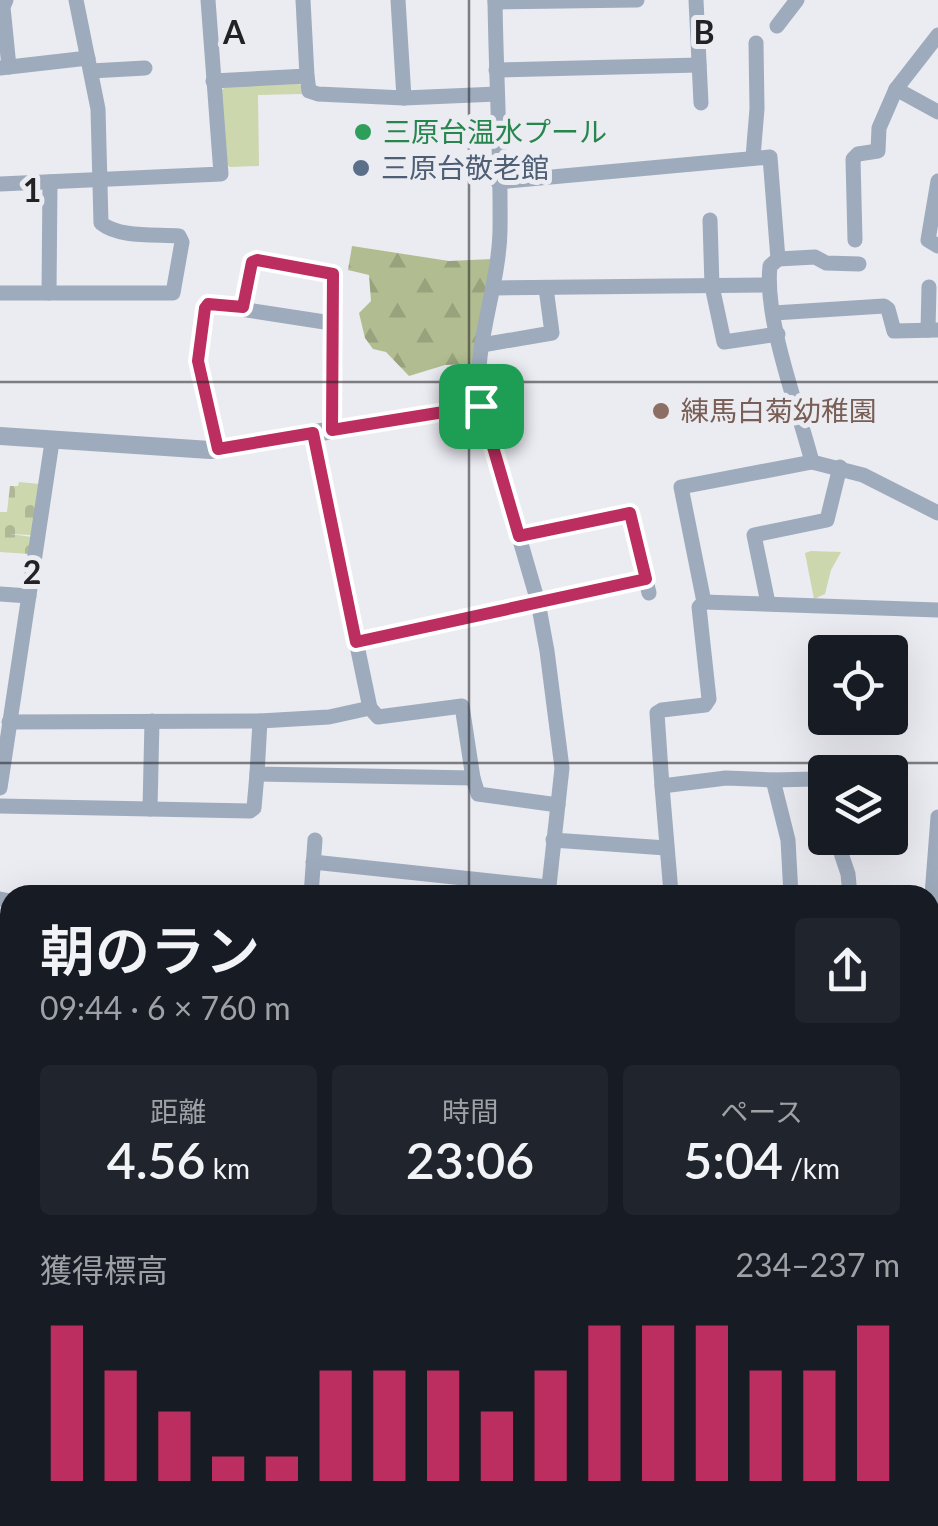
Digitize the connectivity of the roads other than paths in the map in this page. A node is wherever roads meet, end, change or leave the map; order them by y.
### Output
1 (6, 0) edge
2 (76, 0) edge
3 (208, 0) edge
4 (303, 0) edge
5 (398, 0) edge
6 (637, 0) edge
7 (696, 0) edge
8 (797, 0) edge
9 (495, 1) edge
10 (777, 26) dead end
11 (937, 38) edge
12 (756, 43) dead end
13 (89, 65) junction
14 (699, 65) junction
15 (4, 68) edge
16 (145, 68) dead end
17 (496, 70) junction
18 (307, 76) junction
19 (214, 81) junction
20 (896, 89) junction
21 (496, 94) junction
22 (404, 98) junction
23 (700, 104) dead end
24 (938, 112) edge
25 (753, 157) junction
26 (98, 179) junction
27 (938, 181) edge
28 (50, 182) junction
29 (498, 182) junction
30 (0, 184) edge
31 (710, 220) dead end
32 (855, 240) dead end
33 (938, 246) edge
34 (778, 259) junction
35 (859, 264) dead end
36 (769, 285) junction
37 (712, 286) junction
38 (495, 288) junction
39 (546, 288) junction
40 (0, 293) edge
41 (49, 293) junction
42 (932, 295) edge
43 (243, 307) junction
44 (774, 313) junction
45 (331, 323) junction
46 (933, 330) edge
47 (778, 334) junction
48 (482, 345) junction
49 (481, 406) junction
50 (322, 432) junction
51 (0, 436) edge
52 (52, 442) junction
53 (218, 449) junction
54 (812, 462) junction
55 (840, 467) junction
56 (938, 513) edge
57 (519, 536) junction
58 (0, 594) edge
59 (29, 596) junction
60 (538, 602) junction
61 (704, 602) junction
62 (768, 604) junction
63 (938, 610) edge
64 (356, 642) junction
65 (370, 708) junction
66 (6, 713) edge
67 (152, 721) junction
68 (260, 721) junction
69 (258, 774) junction
70 (473, 778) junction
71 (773, 780) junction
72 (808, 780) edge
73 (662, 786) junction
74 (0, 788) edge
75 (558, 805) junction
76 (0, 806) edge
77 (150, 809) junction
78 (938, 817) edge
79 (315, 840) dead end
80 (553, 840) junction
81 (666, 848) junction
82 (842, 855) edge
83 (936, 861) edge
84 (313, 862) junction
85 (312, 885) edge
86 (499, 885) edge
87 (549, 885) edge
88 (670, 885) edge
89 (791, 885) edge
90 (849, 885) edge

1 - 15 street
2 - 13 street
3 - 19 street
4 - 18 street
5 - 22 street
6 - 9 street
7 - 14 street
8 - 10 street
9 - 17 street
11 - 20 street
12 - 25 street
13 - 15 street
13 - 16 street
13 - 26 street
14 - 17 street
14 - 23 street
17 - 21 street
18 - 19 street
18 - 22 street
19 - 26 street
20 - 24 street
20 - 32 street
21 - 22 street
21 - 29 street
25 - 29 street
25 - 34 street
26 - 28 street
26 - 41 street
27 - 33 street
28 - 30 street
28 - 41 street
29 - 38 street
31 - 37 street
34 - 35 street
34 - 36 street
36 - 37 street
36 - 44 street
37 - 39 street
37 - 47 street
38 - 39 street
38 - 48 street
39 - 48 street
40 - 41 street
42 - 46 street
43 - 45 street
43 - 45 street
43 - 53 street
44 - 46 street
44 - 47 street
45 - 50 street
47 - 54 street
48 - 49 street
49 - 50 street
49 - 57 street
50 - 53 street
50 - 64 street
51 - 52 street
52 - 53 street
52 - 59 street
54 - 55 street
54 - 61 street
55 - 56 street
55 - 62 street
57 - 60 street
57 - 60 street
58 - 59 street
59 - 66 street
60 - 64 street
60 - 75 street
61 - 62 street
61 - 73 street
62 - 63 street
64 - 65 street
65 - 68 street
65 - 70 street
66 - 67 street
66 - 74 street
67 - 68 street
67 - 77 street
68 - 69 street
69 - 70 street
69 - 77 street
70 - 75 street
71 - 72 street
71 - 73 street
71 - 89 street
73 - 81 street
75 - 80 street
76 - 77 street
78 - 83 street
79 - 84 street
80 - 81 street
80 - 87 street
81 - 88 street
82 - 90 street
84 - 85 street
84 - 86 street

